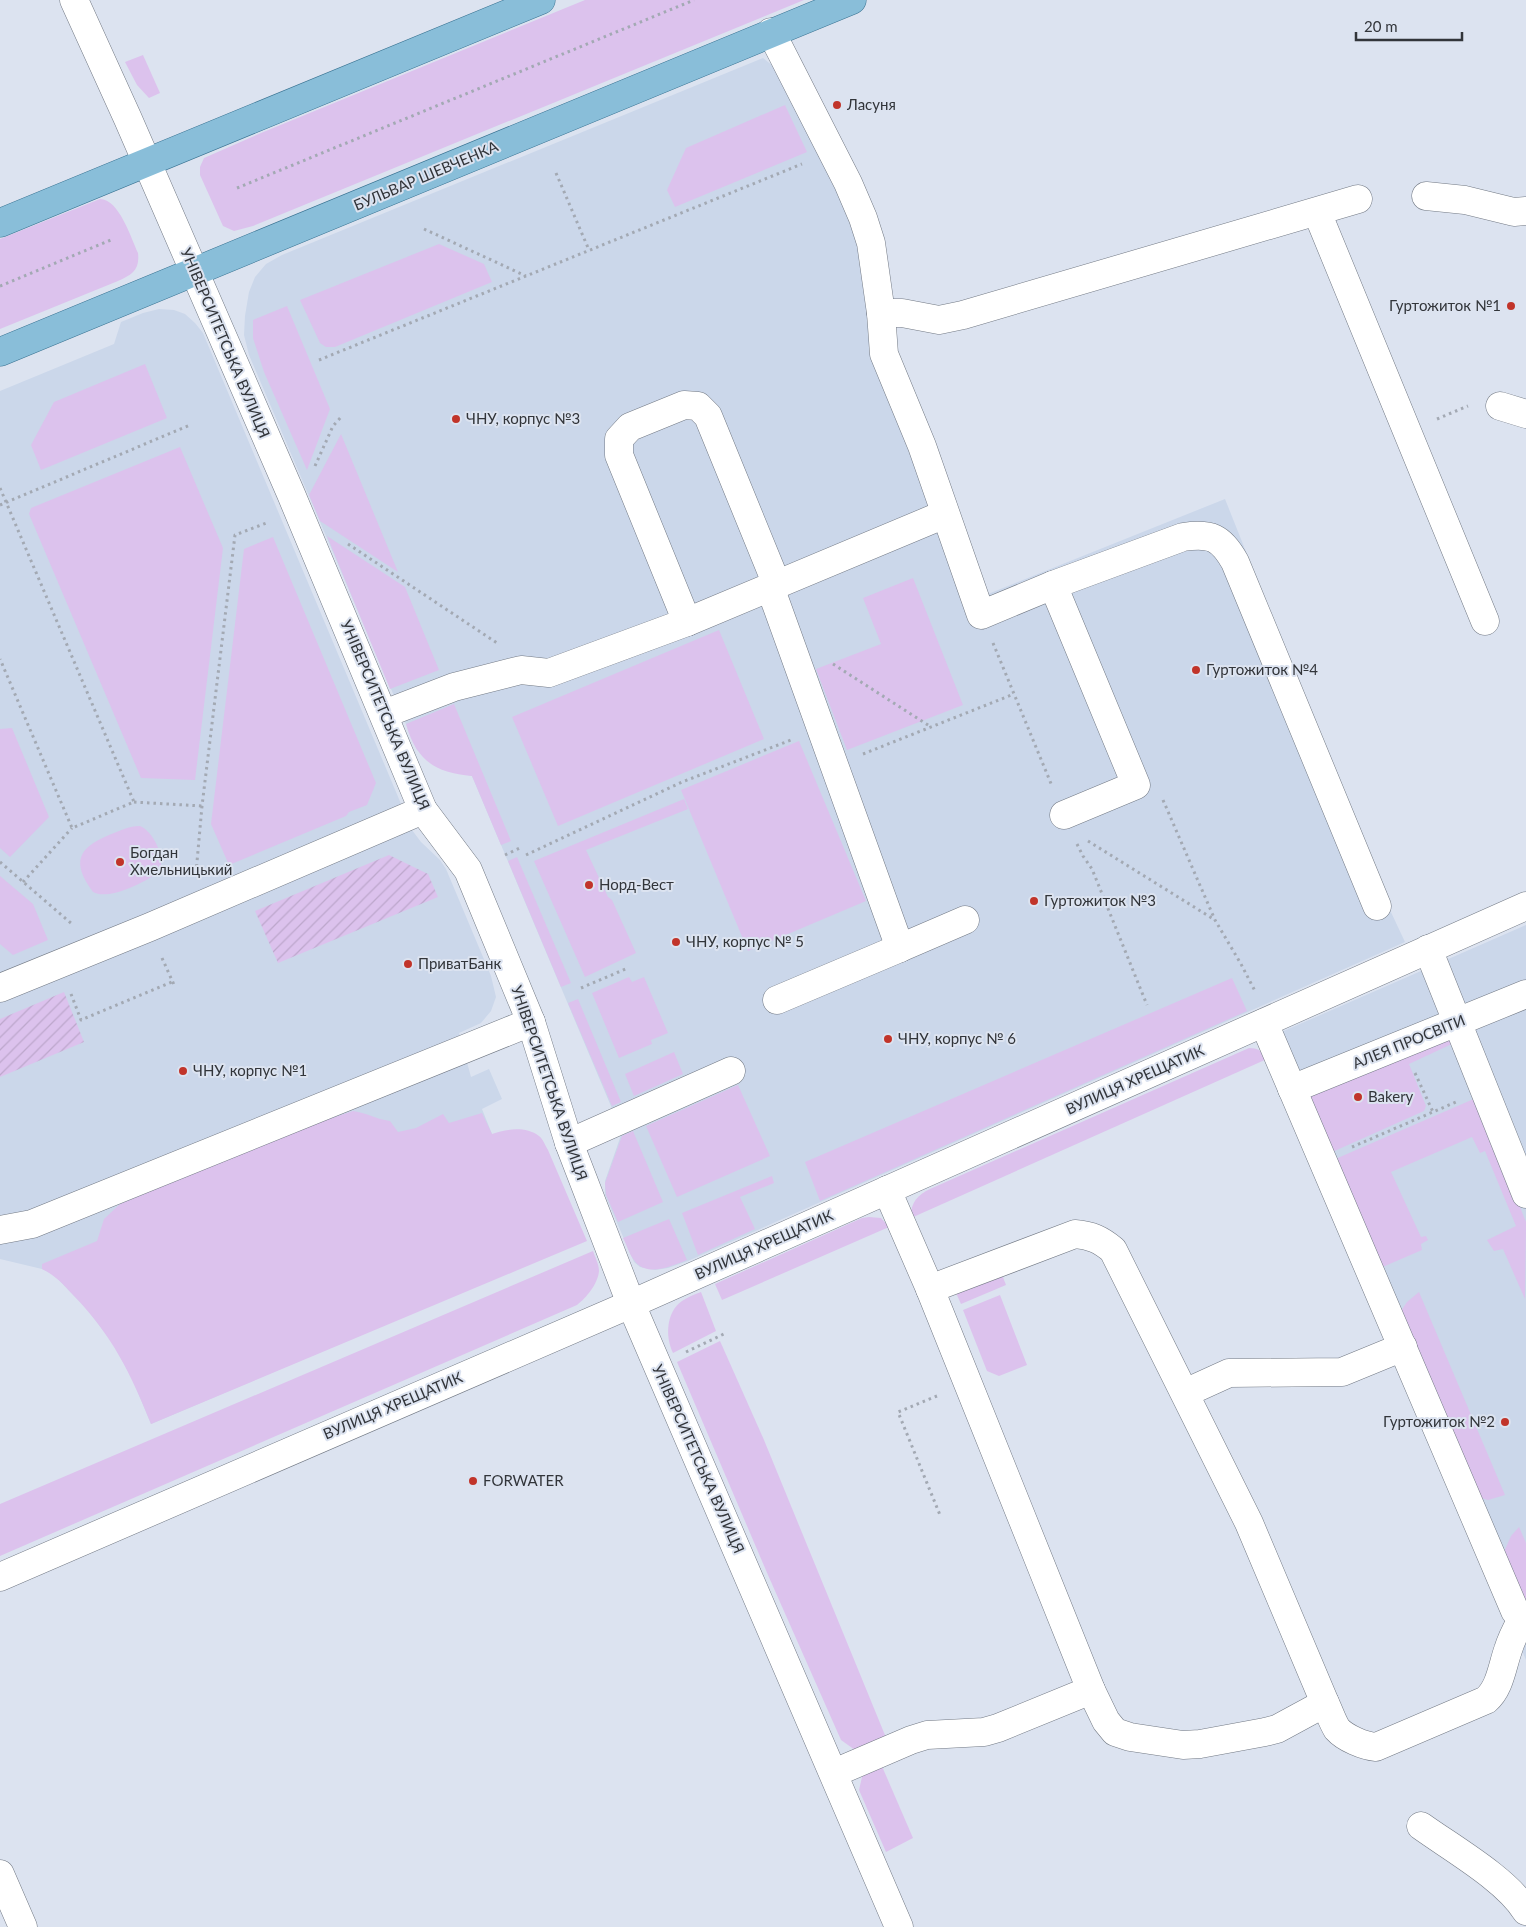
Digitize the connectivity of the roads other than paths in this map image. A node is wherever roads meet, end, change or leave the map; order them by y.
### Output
1 (74, 0) edge
2 (541, 0) edge
3 (852, 0) edge
4 (772, 32) junction
5 (147, 162) junction
6 (1426, 196) dead end
7 (1358, 199) dead end
8 (1526, 211) edge
9 (1317, 212) junction
10 (0, 222) edge
11 (195, 272) junction
12 (881, 313) junction
13 (0, 352) edge
14 (945, 514) junction
15 (1053, 585) junction
16 (773, 586) junction
17 (1485, 621) dead end
18 (687, 622) junction
19 (384, 714) junction
20 (423, 810) junction
21 (1067, 822) road end
22 (1377, 906) dead end
23 (1526, 906) edge
24 (965, 920) dead end
25 (900, 948) junction
26 (1428, 949) junction
27 (0, 988) edge
28 (1526, 994) edge
29 (777, 1000) dead end
30 (531, 1022) junction
31 (1458, 1022) junction
32 (1264, 1023) junction
33 (731, 1071) dead end
34 (1292, 1089) junction
35 (568, 1143) junction
36 (887, 1190) junction
37 (1526, 1194) edge
38 (0, 1230) edge
39 (930, 1288) junction
40 (631, 1304) junction
41 (1403, 1347) junction
42 (1185, 1393) junction
43 (0, 1577) edge
44 (1524, 1624) edge
45 (1091, 1690) junction
46 (1325, 1703) junction
47 (834, 1773) junction
48 (1421, 1826) dead end
49 (0, 1874) edge
50 (1526, 1911) edge
51 (23, 1927) edge
52 (899, 1927) edge

1 - 5 street, УНІВЕРСИТЕТСЬКА ВУЛИЦЯ
2 - 5 main road
3 - 4 main road, БУЛЬВАР ШЕВЧЕНКА
4 - 11 main road, БУЛЬВАР ШЕВЧЕНКА
4 - 12 street
5 - 10 main road
5 - 11 street, УНІВЕРСИТЕТСЬКА ВУЛИЦЯ
6 - 8 street
7 - 9 street
9 - 12 street
9 - 17 street
11 - 13 main road, БУЛЬВАР ШЕВЧЕНКА
11 - 19 street, УНІВЕРСИТЕТСЬКА ВУЛИЦЯ
12 - 14 street
14 - 15 street
14 - 16 street
15 - 21 street
15 - 22 street
16 - 18 street
16 - 18 street
16 - 25 street
18 - 19 street
19 - 20 street, УНІВЕРСИТЕТСЬКА ВУЛИЦЯ
20 - 27 street
20 - 30 street, УНІВЕРСИТЕТСЬКА ВУЛИЦЯ
23 - 26 street, ВУЛИЦЯ ХРЕЩАТИК
24 - 25 street
25 - 29 street
26 - 31 street
26 - 32 street, ВУЛИЦЯ ХРЕЩАТИК
28 - 31 street, АЛЕЯ ПРОСВІТИ
30 - 35 street, УНІВЕРСИТЕТСЬКА ВУЛИЦЯ
30 - 38 street
31 - 34 street, АЛЕЯ ПРОСВІТИ
31 - 37 street
32 - 34 street
32 - 36 street, ВУЛИЦЯ ХРЕЩАТИК
33 - 35 street
34 - 41 street
35 - 40 street, УНІВЕРСИТЕТСЬКА ВУЛИЦЯ
36 - 39 street
36 - 40 street, ВУЛИЦЯ ХРЕЩАТИК
39 - 42 street
39 - 45 street
40 - 43 street, ВУЛИЦЯ ХРЕЩАТИК
40 - 47 street, УНІВЕРСИТЕТСЬКА ВУЛИЦЯ
41 - 42 street
41 - 44 street
42 - 46 street
44 - 46 street
45 - 46 street
45 - 47 street
47 - 52 street, УНІВЕРСИТЕТСЬКА ВУЛИЦЯ
48 - 50 street
49 - 51 street

